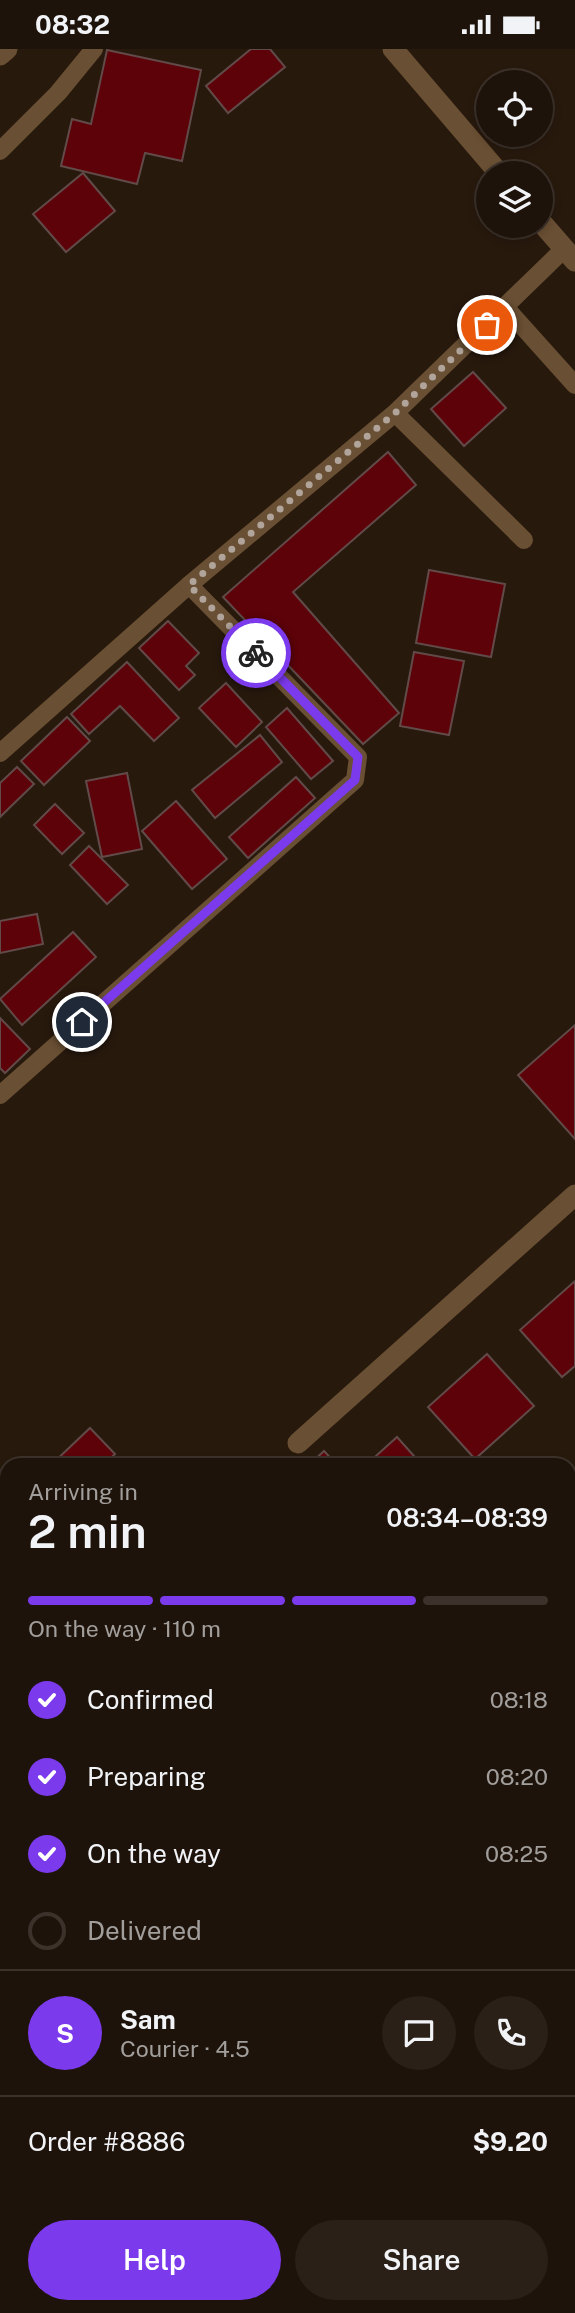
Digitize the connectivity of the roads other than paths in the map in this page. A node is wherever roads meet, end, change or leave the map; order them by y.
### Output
1 (7, 49) edge
2 (93, 49) edge
3 (393, 49) edge
4 (0, 55) edge
5 (0, 151) edge
6 (489, 161) edge
7 (553, 236) edge
8 (570, 255) edge
9 (505, 307) junction
10 (575, 385) edge
11 (395, 413) junction
12 (524, 540) dead end
13 (189, 585) junction
14 (0, 753) edge
15 (0, 1095) edge
16 (575, 1195) edge
17 (298, 1443) dead end

1 - 4 street
2 - 5 lane
3 - 6 street
7 - 8 street
8 - 9 lane
9 - 10 lane
9 - 11 lane
11 - 12 lane
11 - 13 lane
13 - 14 lane
13 - 15 lane
16 - 17 street

